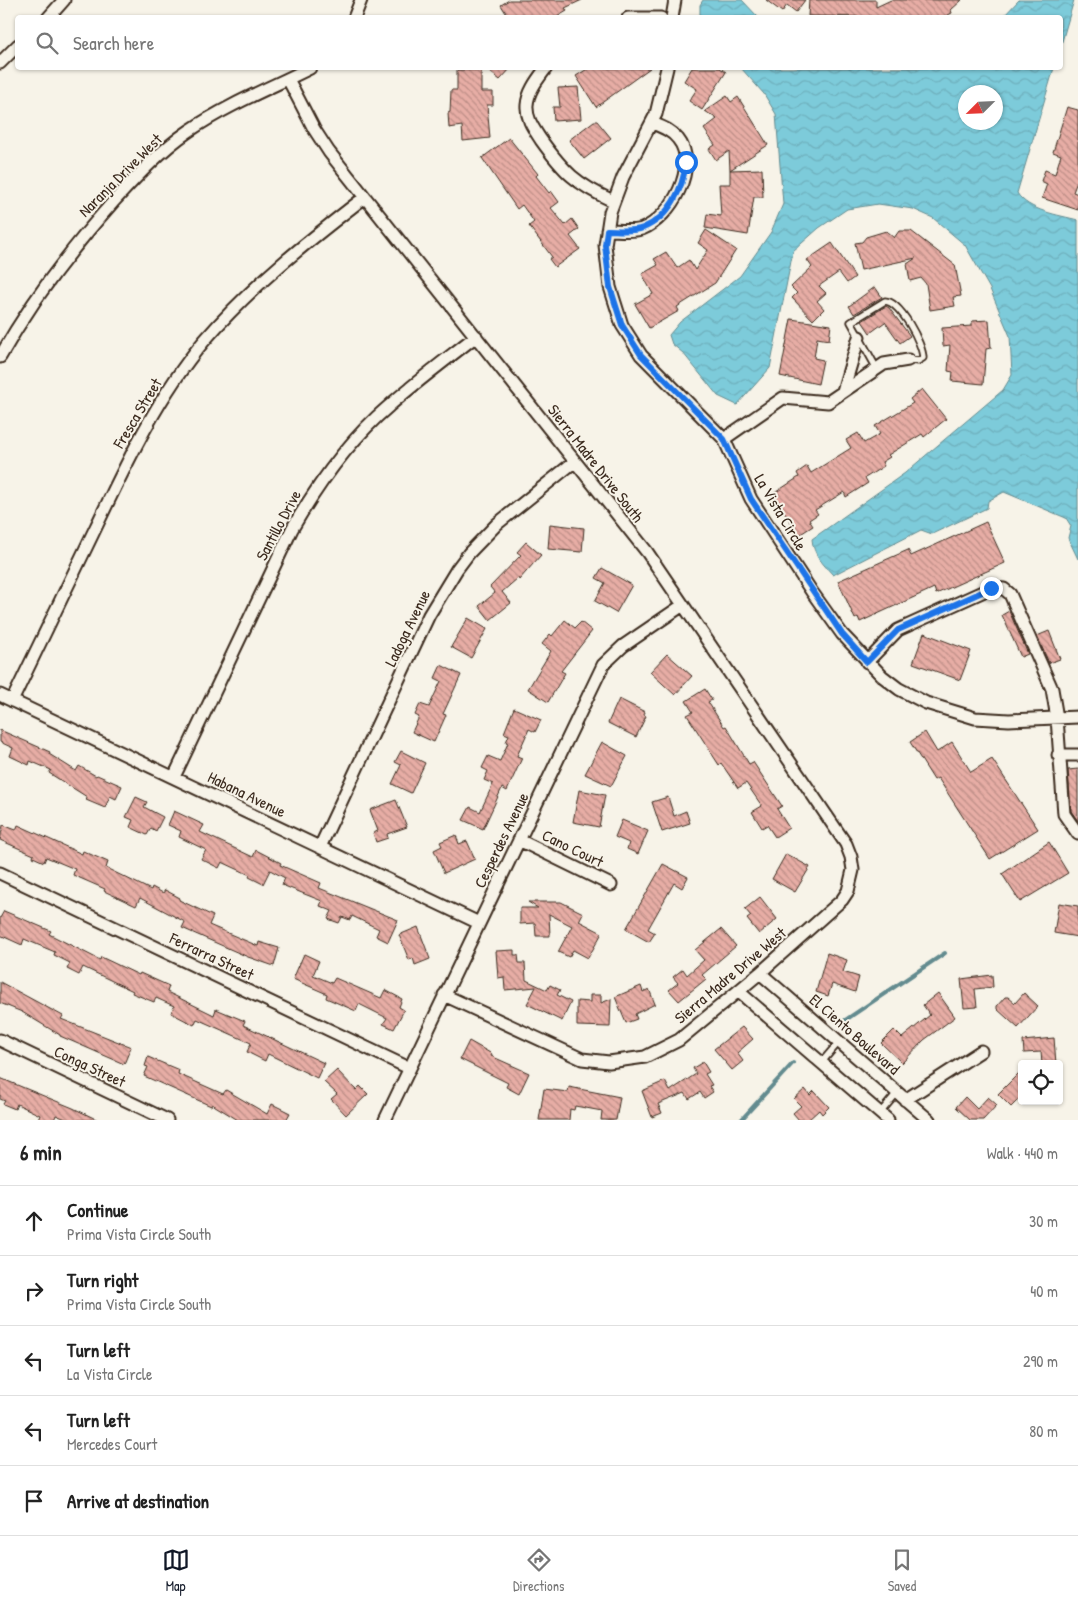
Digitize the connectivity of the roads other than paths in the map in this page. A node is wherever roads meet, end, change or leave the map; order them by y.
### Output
1 (64, 0) edge
2 (361, 0) edge
3 (675, 0) edge
4 (51, 15) edge
5 (355, 15) edge
6 (672, 15) edge
7 (15, 48) edge
8 (0, 63) edge
9 (306, 70) edge
10 (545, 70) edge
11 (667, 70) edge
12 (288, 79) junction
13 (652, 123) junction
14 (365, 197) junction
15 (613, 200) junction
16 (607, 230) junction
17 (476, 336) junction
18 (860, 337) junction
19 (0, 357) edge
20 (908, 360) joint
21 (877, 369) junction
22 (844, 392) junction
23 (724, 439) junction
24 (574, 462) junction
25 (684, 605) junction
26 (867, 662) junction
27 (0, 695) edge
28 (12, 701) junction
29 (1078, 717) edge
30 (1056, 718) junction
31 (1058, 755) junction
32 (1078, 755) edge
33 (174, 777) junction
34 (1078, 834) edge
35 (519, 840) junction
36 (320, 847) junction
37 (0, 873) edge
38 (851, 881) joint
39 (612, 886) dead end
40 (479, 923) junction
41 (760, 974) junction
42 (738, 992) junction
43 (444, 995) junction
44 (0, 1040) edge
45 (839, 1042) junction
46 (981, 1051) dead end
47 (822, 1063) junction
48 (409, 1068) junction
49 (901, 1096) junction
50 (881, 1118) edge
51 (167, 1120) edge
52 (385, 1120) edge
53 (929, 1120) edge

1 - 4 street
2 - 5 street
3 - 6 street
7 - 8 street
9 - 12 street, Naranja Drive West
10 - 15 street
11 - 13 street, La Vista Circle
12 - 14 street, Sierra Madre Drive South
12 - 19 street, Naranja Drive West
13 - 15 street, La Vista Circle
13 - 16 street
14 - 17 street, Sierra Madre Drive South
14 - 28 street, Fresca Street
15 - 16 street, La Vista Circle
16 - 23 street, La Vista Circle
17 - 24 street, Sierra Madre Drive South
17 - 33 street, Santillo Drive
18 - 20 lane
18 - 21 lane
18 - 22 street
20 - 21 street
21 - 22 street
22 - 23 street
23 - 26 street, La Vista Circle
24 - 25 street, Sierra Madre Drive South
24 - 36 street, Ladoga Avenue
25 - 35 street, Cesperdes Avenue
25 - 38 street, Sierra Madre Drive South
26 - 30 street, La Vista Circle
26 - 30 street
27 - 28 street, Habana Avenue
28 - 33 street, Habana Avenue
29 - 30 street, La Vista Circle
30 - 31 street
31 - 32 street
31 - 34 street
33 - 36 street, Habana Avenue
35 - 39 street, Cano Court
35 - 40 street, Cesperdes Avenue
36 - 40 street, Habana Avenue
37 - 48 street, Ferrarra Street
38 - 41 street, Sierra Madre Drive West
40 - 43 street, Cesperdes Avenue
41 - 42 street, Sierra Madre Drive West
41 - 45 street, El Ciento Boulevard
42 - 43 street, Sierra Madre Drive West
42 - 47 street
43 - 48 street, Cesperdes Avenue
44 - 51 street, Conga Street
45 - 47 lane
45 - 49 street, El Ciento Boulevard
46 - 49 street
47 - 50 street
48 - 52 street, Cesperdes Avenue
49 - 50 lane
49 - 53 street, El Ciento Boulevard

